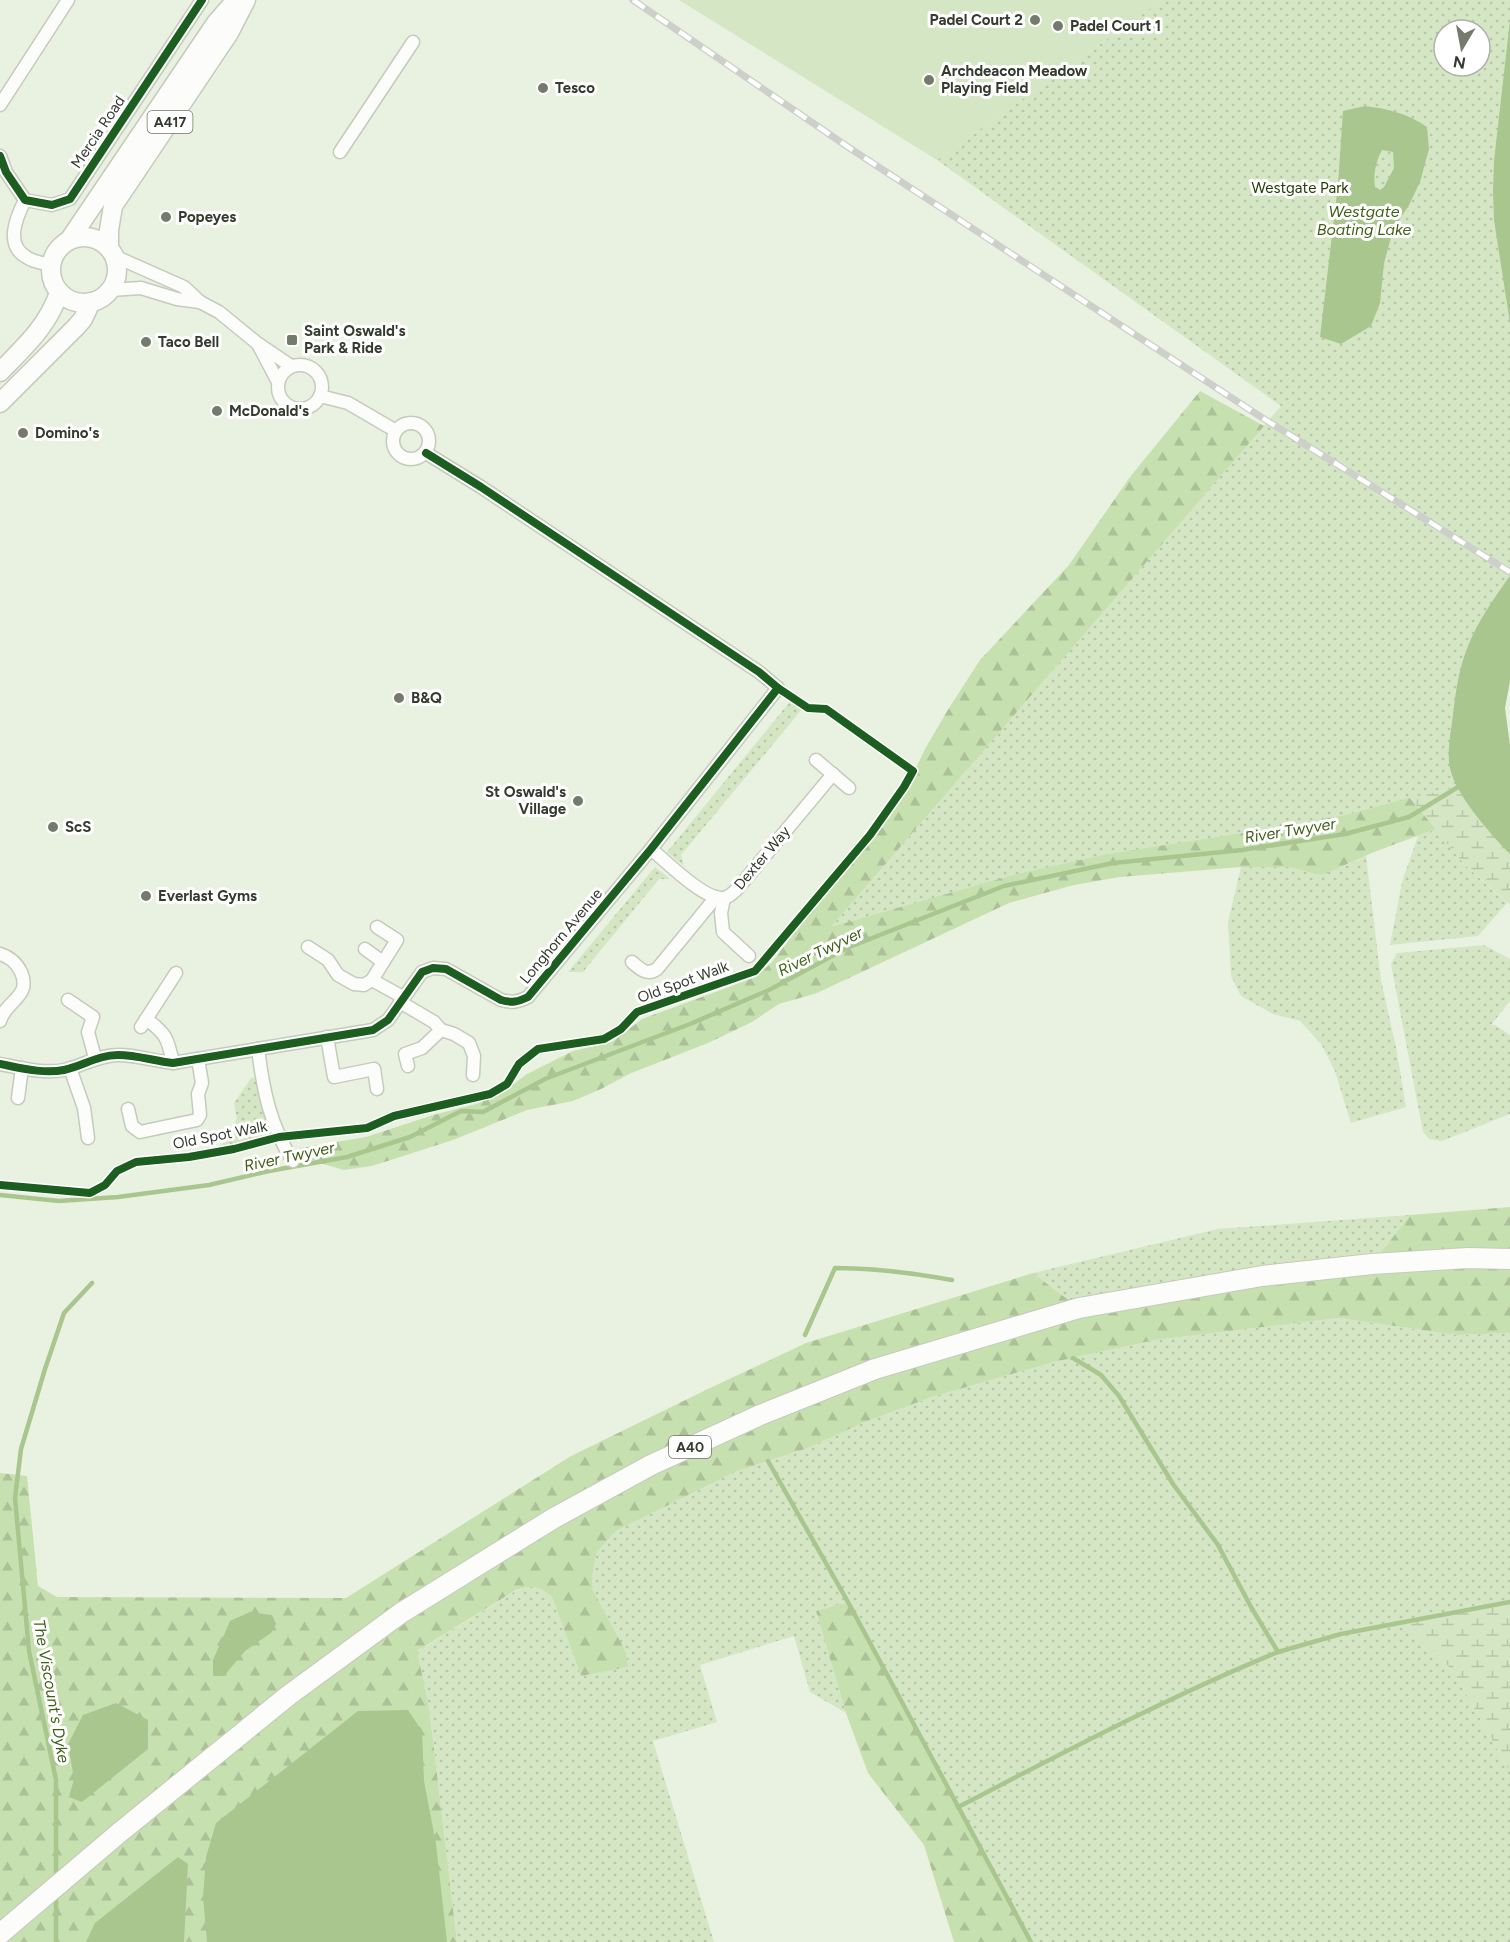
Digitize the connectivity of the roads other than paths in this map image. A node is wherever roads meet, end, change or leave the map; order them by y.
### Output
1 (68, 0) edge
2 (202, 0) edge
3 (236, 0) edge
4 (246, 0) edge
5 (413, 42) dead end
6 (0, 105) edge
7 (340, 152) dead end
8 (0, 156) edge
9 (25, 200) junction
10 (70, 239) junction
11 (112, 252) junction
12 (50, 266) junction
13 (110, 290) junction
14 (59, 293) junction
15 (92, 302) junction
16 (200, 302) junction
17 (257, 343) junction
18 (291, 366) junction
19 (0, 372) edge
20 (278, 382) junction
21 (320, 396) junction
22 (0, 403) edge
23 (396, 431) junction
24 (426, 453) junction
25 (816, 760) dead end
26 (833, 774) junction
27 (849, 788) dead end
28 (651, 849) junction
29 (720, 898) junction
30 (377, 927) dead end
31 (308, 947) dead end
32 (364, 949) dead end
33 (0, 954) edge
34 (749, 956) dead end
35 (383, 962) junction
36 (632, 962) dead end
37 (176, 973) dead end
38 (372, 980) junction
39 (69, 1000) dead end
40 (401, 1000) junction
41 (1, 1018) edge
42 (441, 1030) junction
43 (327, 1037) junction
44 (258, 1049) junction
45 (95, 1058) junction
46 (198, 1059) junction
47 (173, 1063) junction
48 (0, 1064) edge
49 (408, 1066) dead end
50 (22, 1068) junction
51 (70, 1068) junction
52 (473, 1075) dead end
53 (377, 1089) dead end
54 (18, 1098) dead end
55 (128, 1108) dead end
56 (88, 1137) dead end
57 (293, 1161) dead end
58 (1510, 1259) edge
59 (0, 1934) edge

1 - 6 street
2 - 9 street, Mercia Road
3 - 10 main road, A417
4 - 11 main road, A417
5 - 7 street
8 - 9 street
9 - 12 street
10 - 11 main road
10 - 12 main road, A417
11 - 13 main road, A417
11 - 16 street
12 - 14 main road
13 - 15 main road
13 - 16 street
14 - 15 main road
14 - 19 main road
15 - 22 main road
16 - 17 street
17 - 18 street
17 - 20 street
18 - 20 street
18 - 21 street
20 - 21 street
21 - 23 street
23 - 24 street
23 - 24 street
24 - 28 street, Longhorn Avenue
25 - 26 street
26 - 27 street
26 - 29 street, Dexter Way
28 - 29 street, Dexter Way
28 - 40 street, Longhorn Avenue
29 - 34 street
29 - 36 street
30 - 35 street
31 - 38 street
32 - 35 street
33 - 41 street
35 - 38 street
37 - 47 street
38 - 40 street
39 - 45 street
40 - 42 street
40 - 43 street, Longhorn Avenue
42 - 49 street
42 - 52 street
43 - 44 street, Longhorn Avenue
43 - 53 street
44 - 46 street, Longhorn Avenue
44 - 57 street
45 - 47 street, Longhorn Avenue
45 - 51 street, Longhorn Avenue
46 - 47 street, Longhorn Avenue
46 - 55 street
48 - 50 street, Longhorn Avenue
50 - 51 street, Longhorn Avenue
50 - 54 street
51 - 56 street
58 - 59 highway, A40

